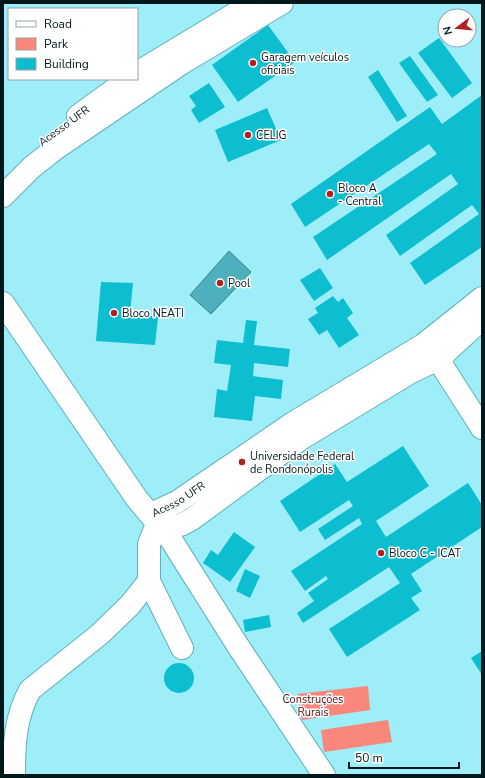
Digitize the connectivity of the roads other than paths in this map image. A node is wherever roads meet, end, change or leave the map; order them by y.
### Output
1 (252, 3) edge
2 (282, 3) edge
3 (229, 26) junction
4 (138, 72) edge
5 (128, 80) edge
6 (27, 161) junction
7 (3, 176) edge
8 (3, 196) edge
9 (482, 298) edge
10 (3, 303) edge
11 (482, 319) edge
12 (435, 353) junction
13 (482, 415) edge
14 (482, 428) edge
15 (158, 522) junction
16 (150, 581) junction
17 (182, 648) dead end
18 (14, 775) edge
19 (324, 775) edge

1 - 3 street
2 - 3 street
3 - 4 street
3 - 6 street
5 - 6 street, Acesso UFR
6 - 7 street, Acesso UFR
6 - 8 street
9 - 12 street, Acesso UFR
10 - 15 street, Acesso UFR
11 - 12 street, Acesso UFR
12 - 13 street
12 - 14 street
12 - 15 street, Acesso UFR
15 - 16 street
15 - 19 street
16 - 17 street
16 - 18 street

